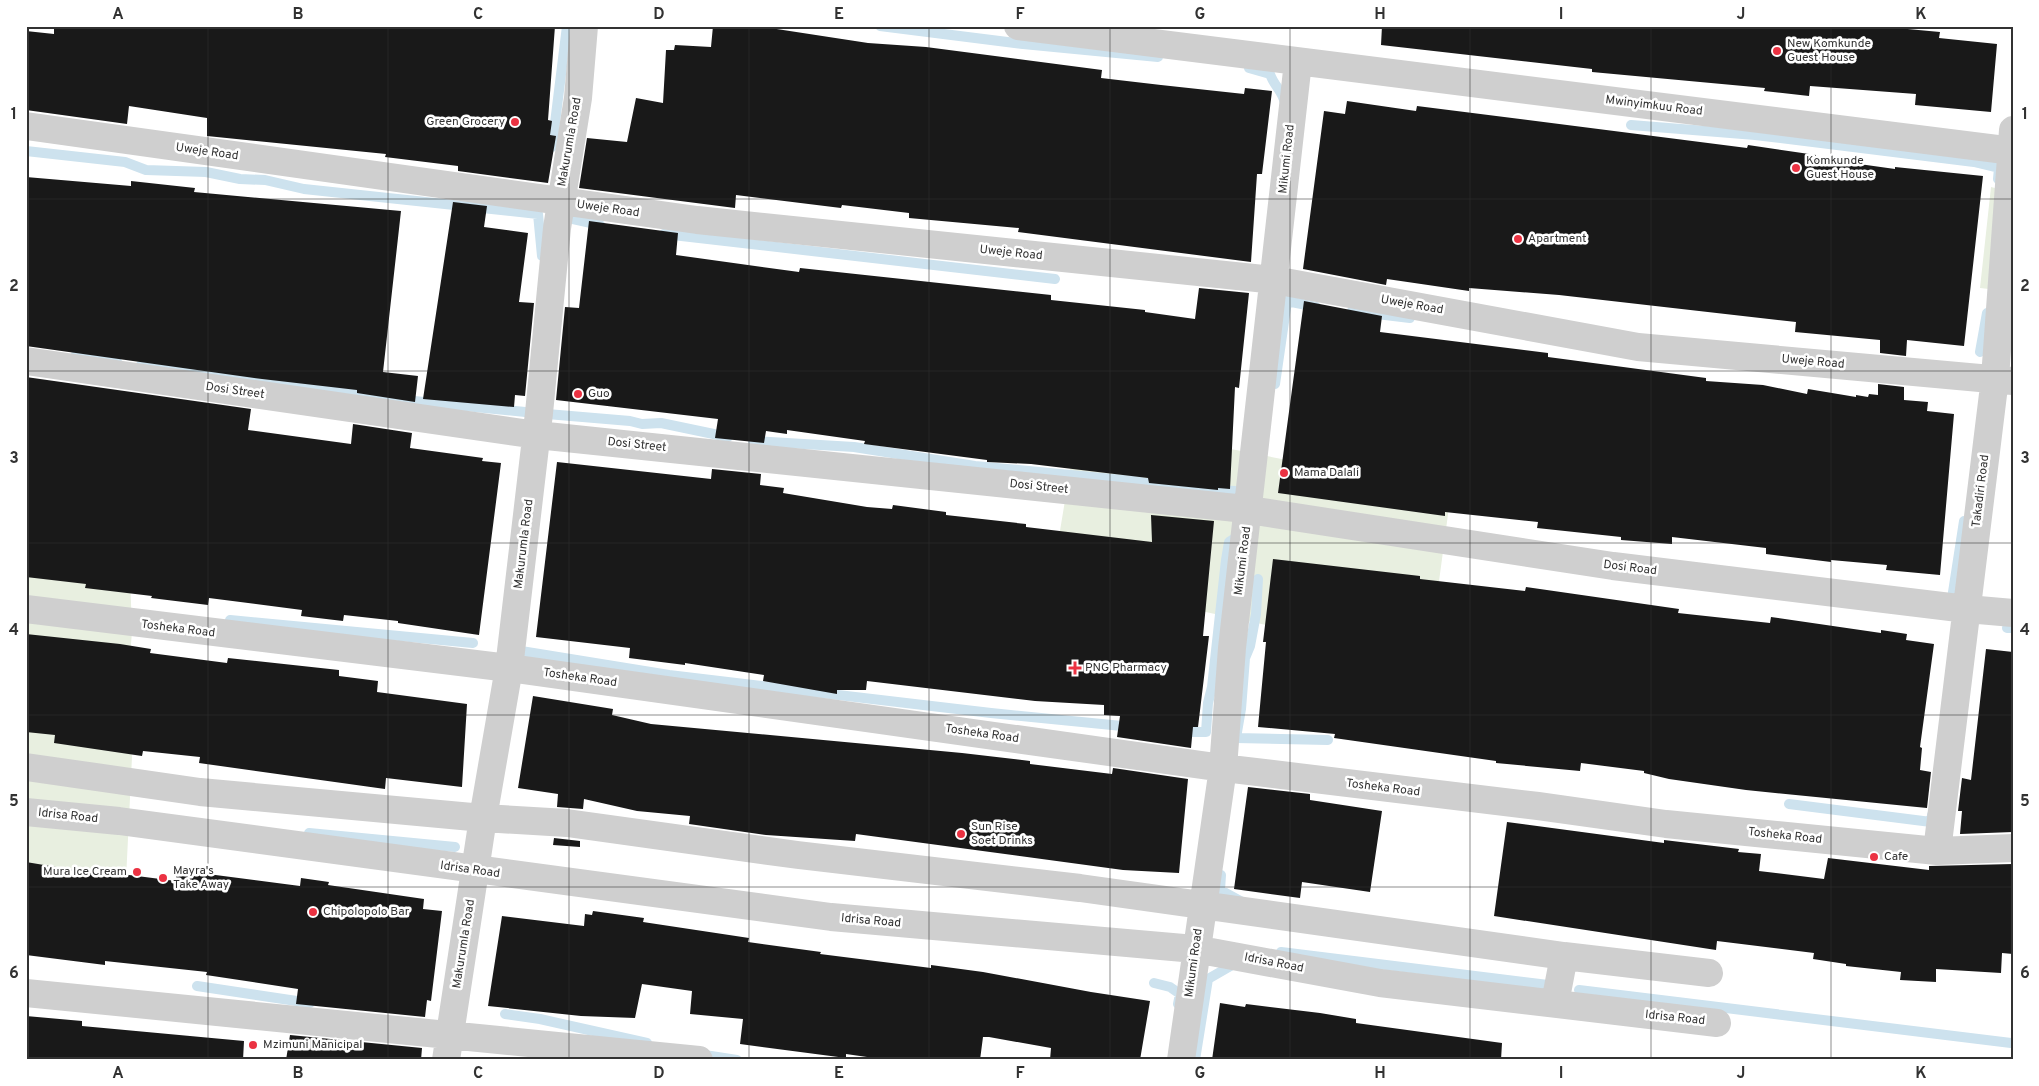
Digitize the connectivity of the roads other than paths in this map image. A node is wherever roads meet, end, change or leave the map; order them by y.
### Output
1 (584, 26) edge
2 (1018, 26) edge
3 (1298, 62) junction
4 (26, 126) edge
5 (2012, 144) edge
6 (560, 202) junction
7 (1274, 280) junction
8 (26, 362) edge
9 (2004, 380) edge
10 (537, 434) junction
11 (1249, 510) junction
12 (26, 609) edge
13 (1967, 609) junction
14 (2013, 613) edge
15 (510, 668) junction
16 (26, 767) edge
17 (1223, 768) junction
18 (26, 812) edge
19 (482, 818) junction
20 (2013, 848) edge
21 (1937, 852) junction
22 (475, 871) junction
23 (1202, 906) junction
24 (1195, 950) junction
25 (1564, 956) junction
26 (1709, 973) dead end
27 (26, 993) edge
28 (1555, 1004) junction
29 (1717, 1023) dead end
30 (449, 1033) junction
31 (446, 1060) edge
32 (699, 1060) edge
33 (1181, 1060) edge

1 - 6 street, Makurumla Road
2 - 3 street, Mwinyimkuu Road
3 - 5 street, Mwinyimkuu Road
3 - 7 street, Mikumi Road
4 - 6 street, Uweje Road
5 - 9 street, Takadiri Road
6 - 7 street, Uweje Road
6 - 10 street, Makurumla Road
7 - 9 street, Uweje Road
7 - 11 street, Mikumi Road
8 - 10 street, Dosi Street
9 - 13 street, Takadiri Road
10 - 11 street, Dosi Street
10 - 15 street, Makurumla Road
11 - 13 street, Dosi Road
11 - 17 street, Mikumi Road
12 - 15 street, Tosheka Road
13 - 14 street, Dosi Road
13 - 21 street, Takadiri Road
15 - 17 street, Tosheka Road
15 - 19 street, Makurumla Road
16 - 19 street
17 - 21 street, Tosheka Road
17 - 23 street, Mikumi Road
18 - 22 street, Idrisa Road
19 - 22 street, Makurumla Road
19 - 23 street
20 - 21 street, Tosheka Road
22 - 24 street, Idrisa Road
22 - 30 street, Makurumla Road
23 - 24 street, Mikumi Road
23 - 25 street
24 - 28 street, Idrisa Road
24 - 33 street, Mikumi Road
25 - 26 street
25 - 28 street
27 - 30 street
28 - 29 street, Idrisa Road
30 - 31 street, Makurumla Road
30 - 32 street

